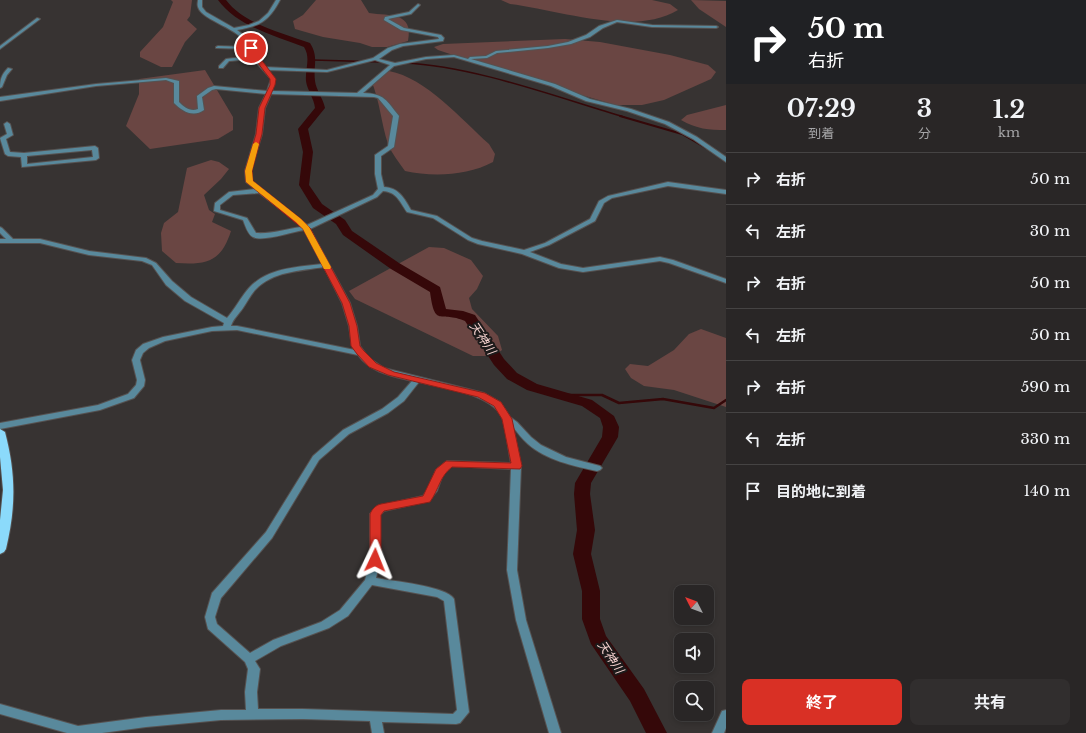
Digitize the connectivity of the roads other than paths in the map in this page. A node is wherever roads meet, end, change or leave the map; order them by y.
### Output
1 (200, 0) edge
2 (278, 0) edge
3 (418, 5) dead end
4 (38, 18) dead end
5 (716, 27) dead end
6 (233, 29) junction
7 (218, 47) dead end
8 (0, 48) edge
9 (251, 48) junction
10 (256, 57) junction
11 (459, 57) junction
12 (375, 59) junction
13 (393, 64) junction
14 (221, 67) dead end
15 (264, 68) junction
16 (10, 69) dead end
17 (0, 87) edge
18 (269, 92) junction
19 (359, 94) junction
20 (0, 99) edge
21 (7, 124) dead end
22 (24, 155) junction
23 (726, 160) edge
24 (381, 189) junction
25 (259, 191) junction
26 (726, 192) edge
27 (306, 228) junction
28 (0, 229) edge
29 (0, 241) edge
30 (11, 241) junction
31 (524, 252) junction
32 (326, 265) junction
33 (726, 281) edge
34 (228, 325) junction
35 (360, 353) junction
36 (417, 380) junction
37 (507, 419) junction
38 (0, 426) edge
39 (0, 432) edge
40 (516, 466) junction
41 (597, 468) dead end
42 (0, 549) edge
43 (370, 581) junction
44 (249, 659) junction
45 (0, 709) edge
46 (252, 715) junction
47 (726, 715) edge
48 (375, 716) junction
49 (79, 732) edge
50 (378, 733) edge
51 (555, 733) edge
52 (718, 733) edge

1 - 6 street
2 - 6 street
3 - 12 street
4 - 8 street
5 - 11 street
6 - 9 street
7 - 9 street
9 - 10 street
10 - 14 street
10 - 15 street
11 - 13 street
11 - 23 street
12 - 13 street
12 - 15 street
13 - 19 street
15 - 18 street
16 - 17 street
18 - 19 street
18 - 20 street
18 - 25 street
19 - 24 street
21 - 22 street
22 - 22 street
24 - 27 street
24 - 31 street
25 - 27 street
25 - 27 street
26 - 31 street
27 - 32 street
28 - 30 street
29 - 30 street
30 - 34 street
31 - 33 street
32 - 34 street
32 - 35 street
34 - 35 street
34 - 38 street
35 - 36 street
36 - 37 street
36 - 44 street
37 - 40 street
37 - 41 street
39 - 42 main road
40 - 43 street
40 - 51 street
43 - 44 street
43 - 48 street
44 - 46 street
45 - 49 street
46 - 48 street
46 - 49 street
47 - 52 street
48 - 50 street

